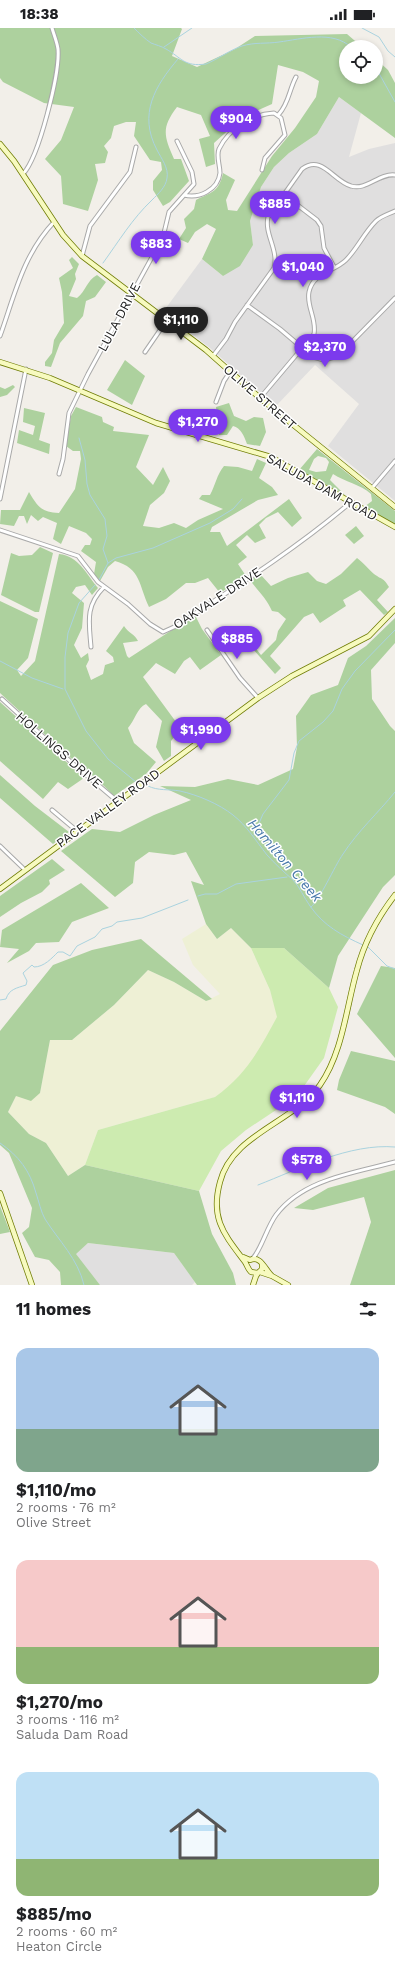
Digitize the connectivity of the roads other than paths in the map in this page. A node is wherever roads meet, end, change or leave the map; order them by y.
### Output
1 (52, 28) edge
2 (296, 77) dead end
3 (279, 114) junction
4 (177, 140) dead end
5 (0, 144) edge
6 (136, 147) dead end
7 (262, 170) dead end
8 (23, 174) junction
9 (395, 175) edge
10 (283, 194) junction
11 (184, 195) junction
12 (395, 211) edge
13 (54, 222) junction
14 (82, 256) junction
15 (334, 267) junction
16 (131, 294) junction
17 (395, 298) edge
18 (248, 305) junction
19 (167, 320) junction
20 (0, 336) edge
21 (302, 349) junction
22 (145, 352) dead end
23 (213, 356) junction
24 (0, 362) edge
25 (26, 369) junction
26 (230, 372) junction
27 (80, 390) junction
28 (260, 398) junction
29 (216, 402) dead end
30 (395, 461) edge
31 (391, 466) junction
32 (395, 469) edge
33 (58, 474) dead end
34 (372, 488) junction
35 (0, 499) edge
36 (351, 502) junction
37 (395, 507) edge
38 (395, 527) edge
39 (0, 530) edge
40 (104, 587) junction
41 (395, 609) edge
42 (207, 630) dead end
43 (91, 647) dead end
44 (258, 698) junction
45 (2, 699) dead end
46 (117, 801) junction
47 (52, 810) dead end
48 (77, 831) junction
49 (0, 846) edge
50 (25, 870) junction
51 (0, 889) edge
52 (395, 895) edge
53 (395, 1162) edge
54 (0, 1193) edge
55 (259, 1250) junction
56 (238, 1254) junction
57 (251, 1260) junction
58 (262, 1263) junction
59 (249, 1270) junction
60 (259, 1272) junction
61 (272, 1276) junction
62 (32, 1285) edge
63 (252, 1285) edge
64 (288, 1285) edge

1 - 8 street
2 - 3 street
3 - 7 street
3 - 11 street
4 - 11 street, LULA DRIVE
5 - 8 street, OLIVE STREET
6 - 14 street
8 - 13 street, OLIVE STREET
9 - 10 street
10 - 15 street
10 - 18 street
11 - 16 street, LULA DRIVE
12 - 15 street
13 - 14 street, OLIVE STREET
13 - 20 street
14 - 16 street, OLIVE STREET
15 - 21 street
16 - 19 street, OLIVE STREET
16 - 27 street, LULA DRIVE
17 - 21 street
18 - 21 street
18 - 23 street
19 - 22 street
19 - 23 street, OLIVE STREET
21 - 28 street
23 - 26 street, OLIVE STREET
24 - 25 street, SALUDA DAM ROAD
25 - 27 street, SALUDA DAM ROAD
25 - 35 street
26 - 28 street, OLIVE STREET
26 - 29 street
27 - 33 street, LULA DRIVE
27 - 36 street, SALUDA DAM ROAD
28 - 34 street, OLIVE STREET
30 - 31 street
31 - 32 street
31 - 34 street
34 - 37 street, OLIVE STREET
36 - 38 street, SALUDA DAM ROAD
36 - 40 street, OAKVALE DRIVE
39 - 40 street, OAKVALE DRIVE
40 - 43 street
41 - 44 street, PACE VALLEY ROAD
42 - 44 street
44 - 46 street, PACE VALLEY ROAD
45 - 46 street, HOLLINGS DRIVE
46 - 48 street, PACE VALLEY ROAD
47 - 48 street
48 - 50 street, PACE VALLEY ROAD
49 - 50 street
50 - 51 street, PACE VALLEY ROAD
52 - 56 street
53 - 55 street
54 - 62 street
55 - 57 street
55 - 58 street
56 - 57 street
56 - 59 street
57 - 58 street
57 - 59 street
58 - 60 street
58 - 61 street
59 - 60 street
59 - 63 street
60 - 61 street
60 - 63 street
61 - 64 street

